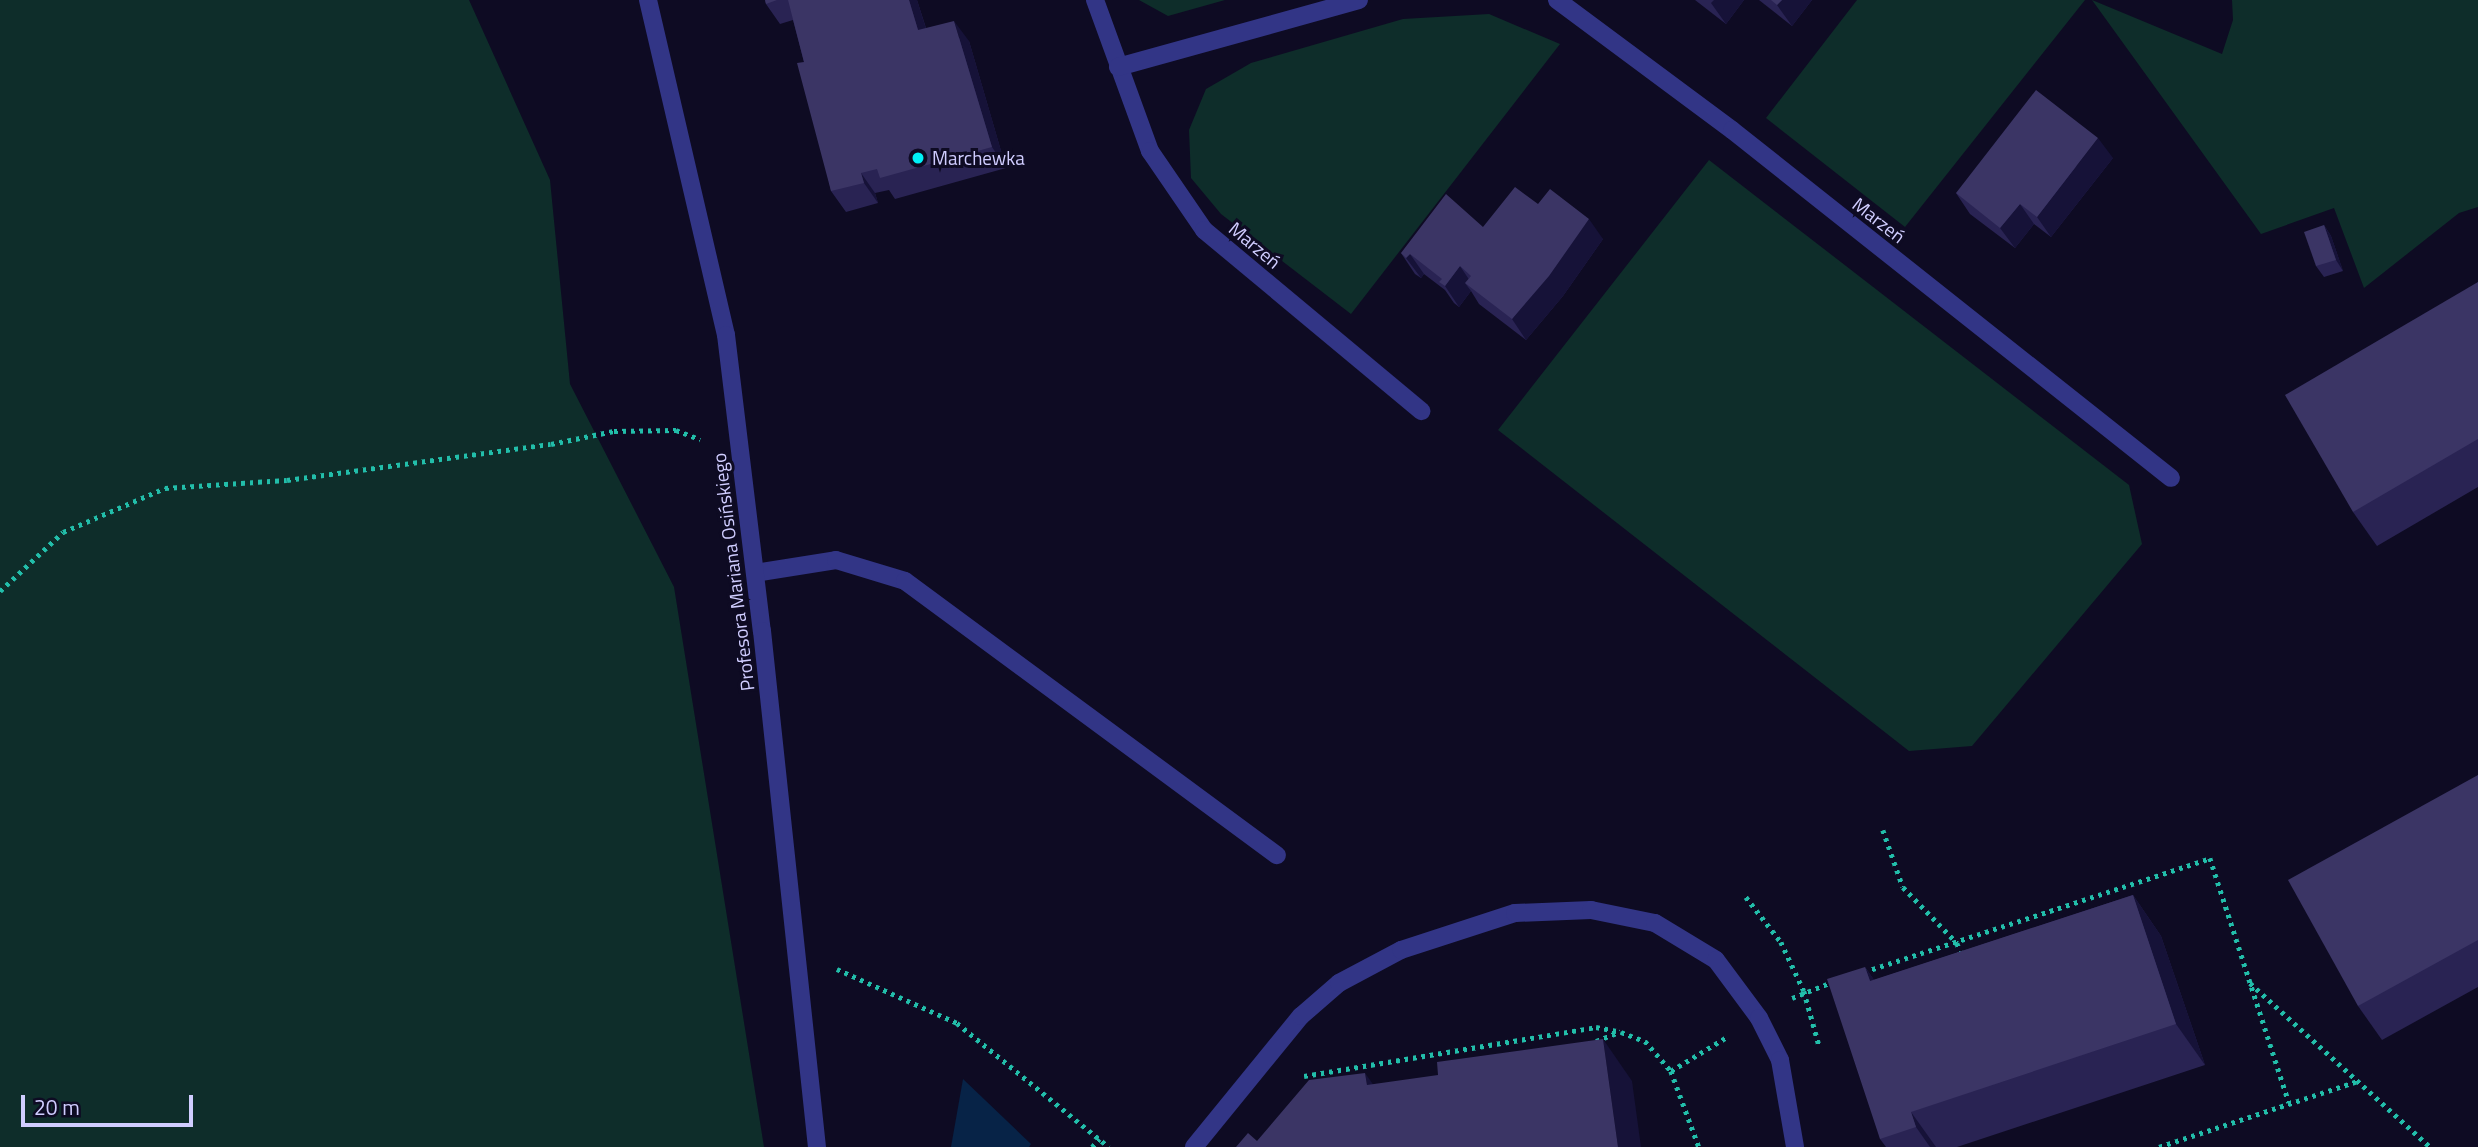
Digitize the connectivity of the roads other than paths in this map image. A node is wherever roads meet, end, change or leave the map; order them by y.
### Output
1 (648, 0) edge
2 (1095, 0) edge
3 (1359, 0) edge
4 (1557, 0) edge
5 (1118, 67) junction
6 (1421, 411) dead end
7 (2171, 478) dead end
8 (755, 573) junction
9 (1277, 855) dead end
10 (817, 1147) edge
11 (1194, 1147) edge
12 (1795, 1147) edge

1 - 8 street, Profesora Mariana Osińskiego
2 - 5 street, Marzeń
3 - 5 street
4 - 7 street, Marzeń
5 - 6 street, Marzeń
8 - 9 street
8 - 10 street, Profesora Mariana Osińskiego
11 - 12 street

